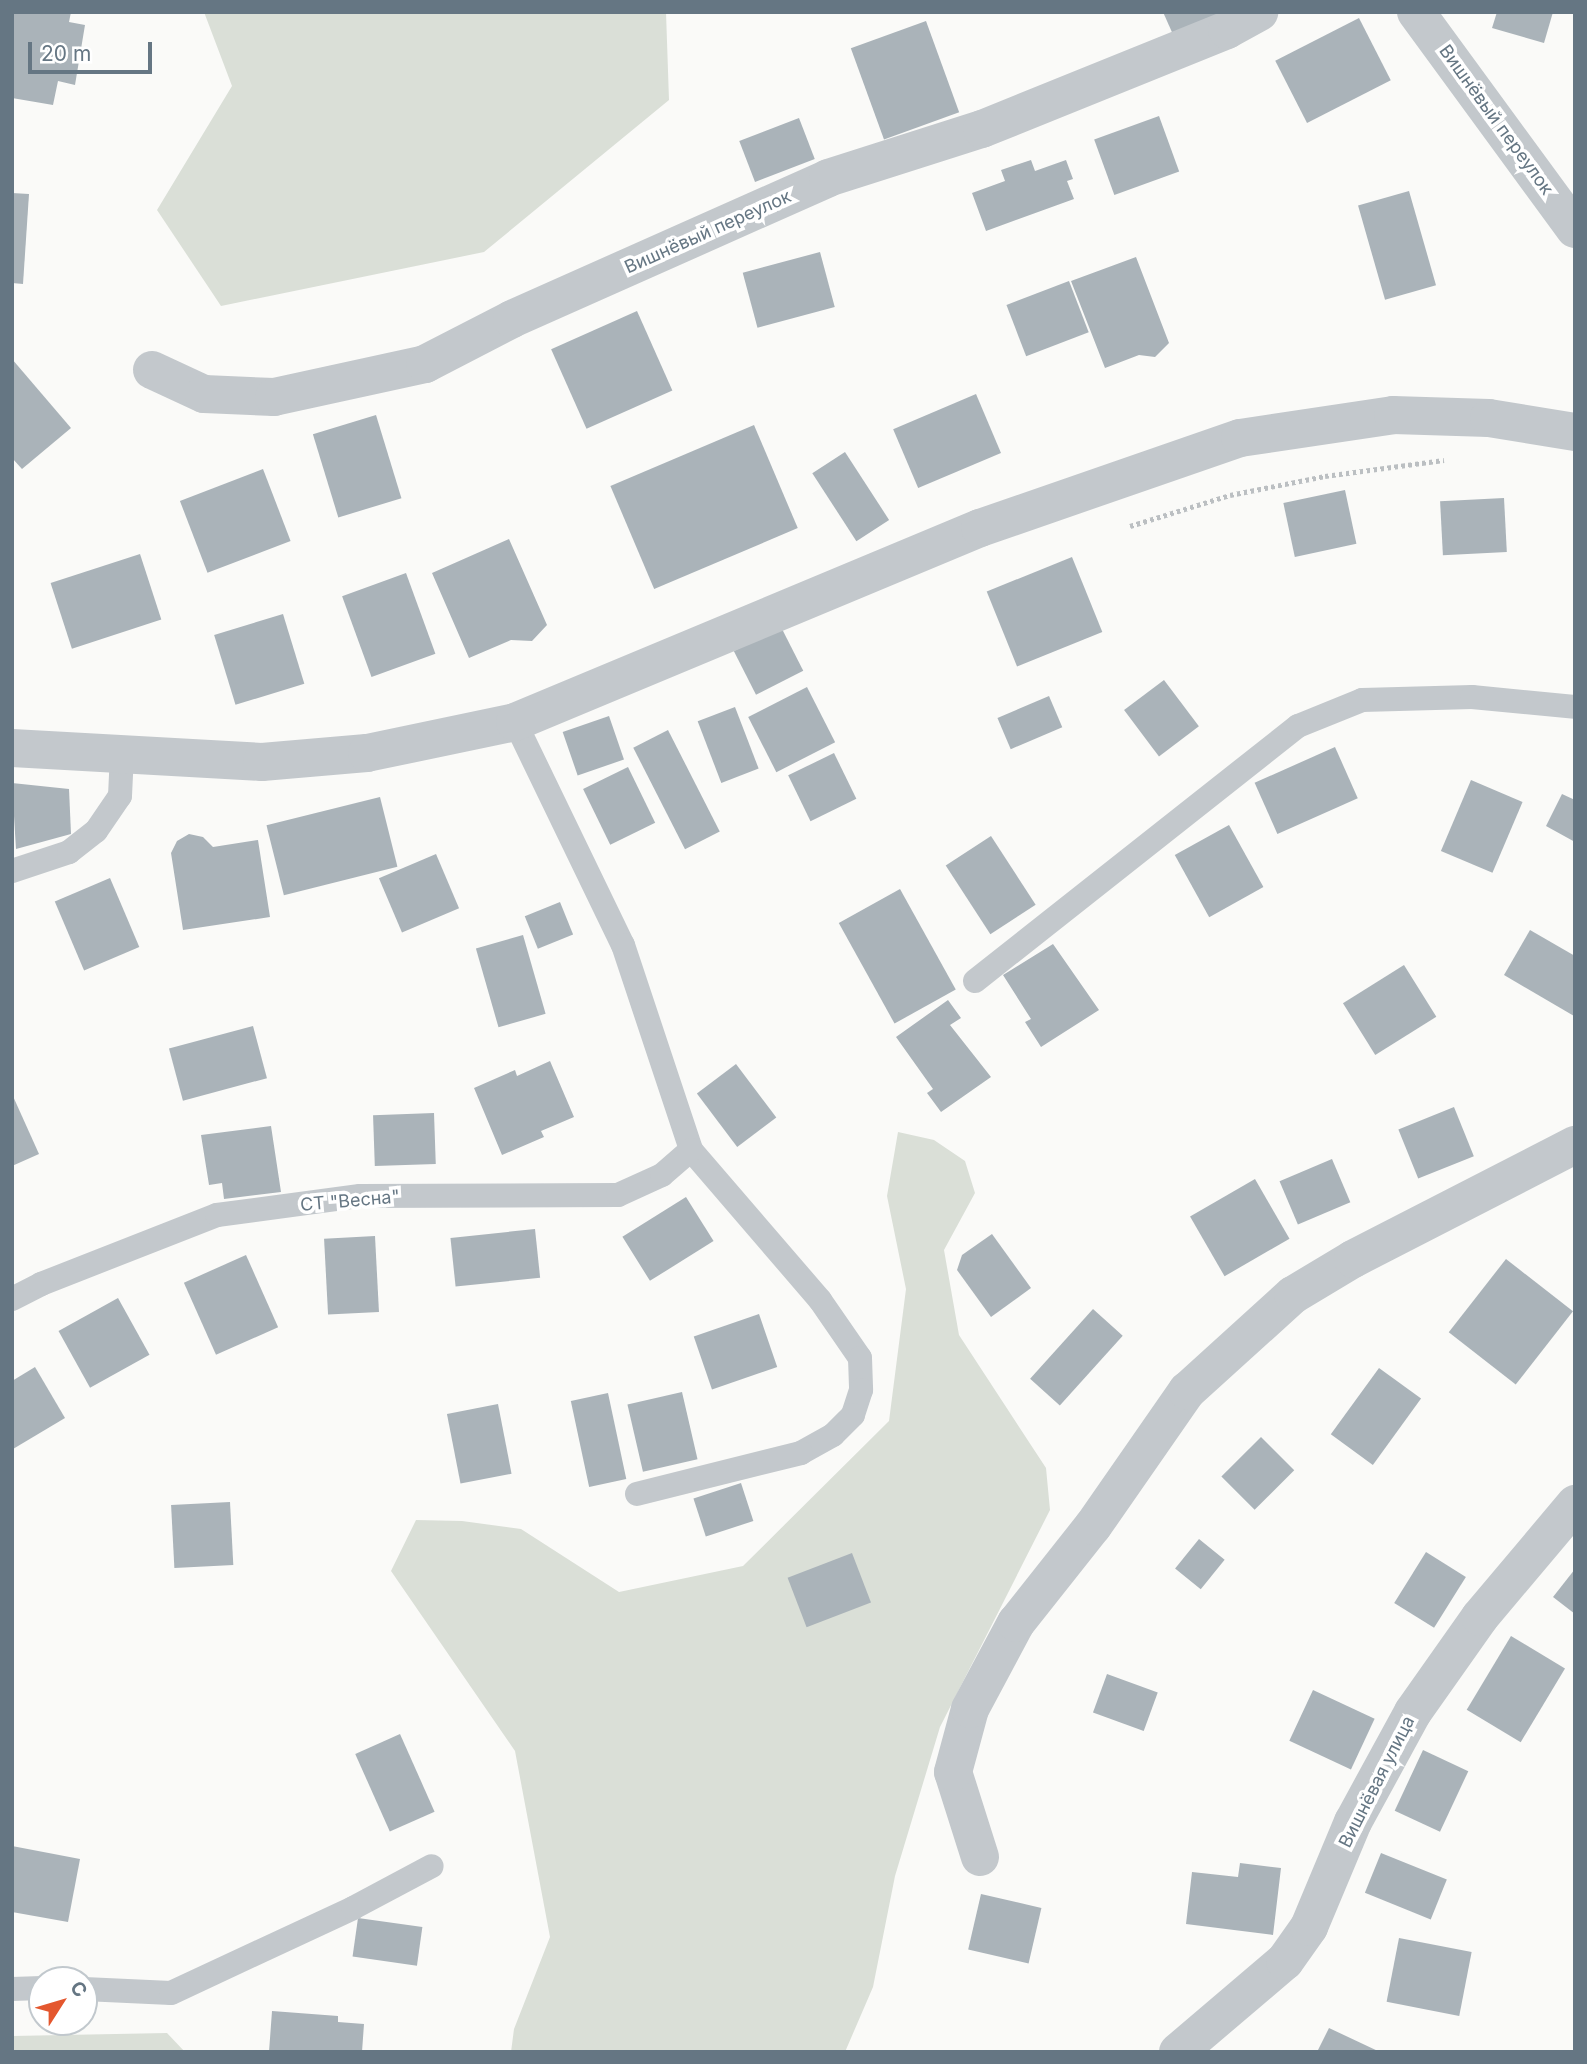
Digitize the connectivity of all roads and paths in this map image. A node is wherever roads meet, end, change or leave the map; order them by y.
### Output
1 (1259, 12) edge
2 (1416, 12) edge
3 (1575, 229) edge
4 (152, 370) dead end
5 (1575, 432) edge
6 (1449, 460) dead end
7 (1130, 526) dead end
8 (1575, 707) edge
9 (514, 722) junction
10 (12, 748) edge
11 (122, 754) junction
12 (12, 871) edge
13 (975, 981) dead end
14 (1575, 1145) edge
15 (691, 1150) junction
16 (12, 1299) edge
17 (637, 1494) dead end
18 (1575, 1504) edge
19 (980, 1857) dead end
20 (432, 1866) dead end
21 (98, 1990) edge
22 (1178, 2052) edge

1 - 4 street, Вишнёвый переулок
2 - 3 street, Вишнёвый переулок
5 - 9 street
6 - 7 path
8 - 13 lane
9 - 11 street
9 - 15 lane
10 - 11 street
11 - 12 lane
14 - 19 street
15 - 16 lane, СТ "Весна"
15 - 17 lane
18 - 22 street, Вишнёвая улица
20 - 21 lane

